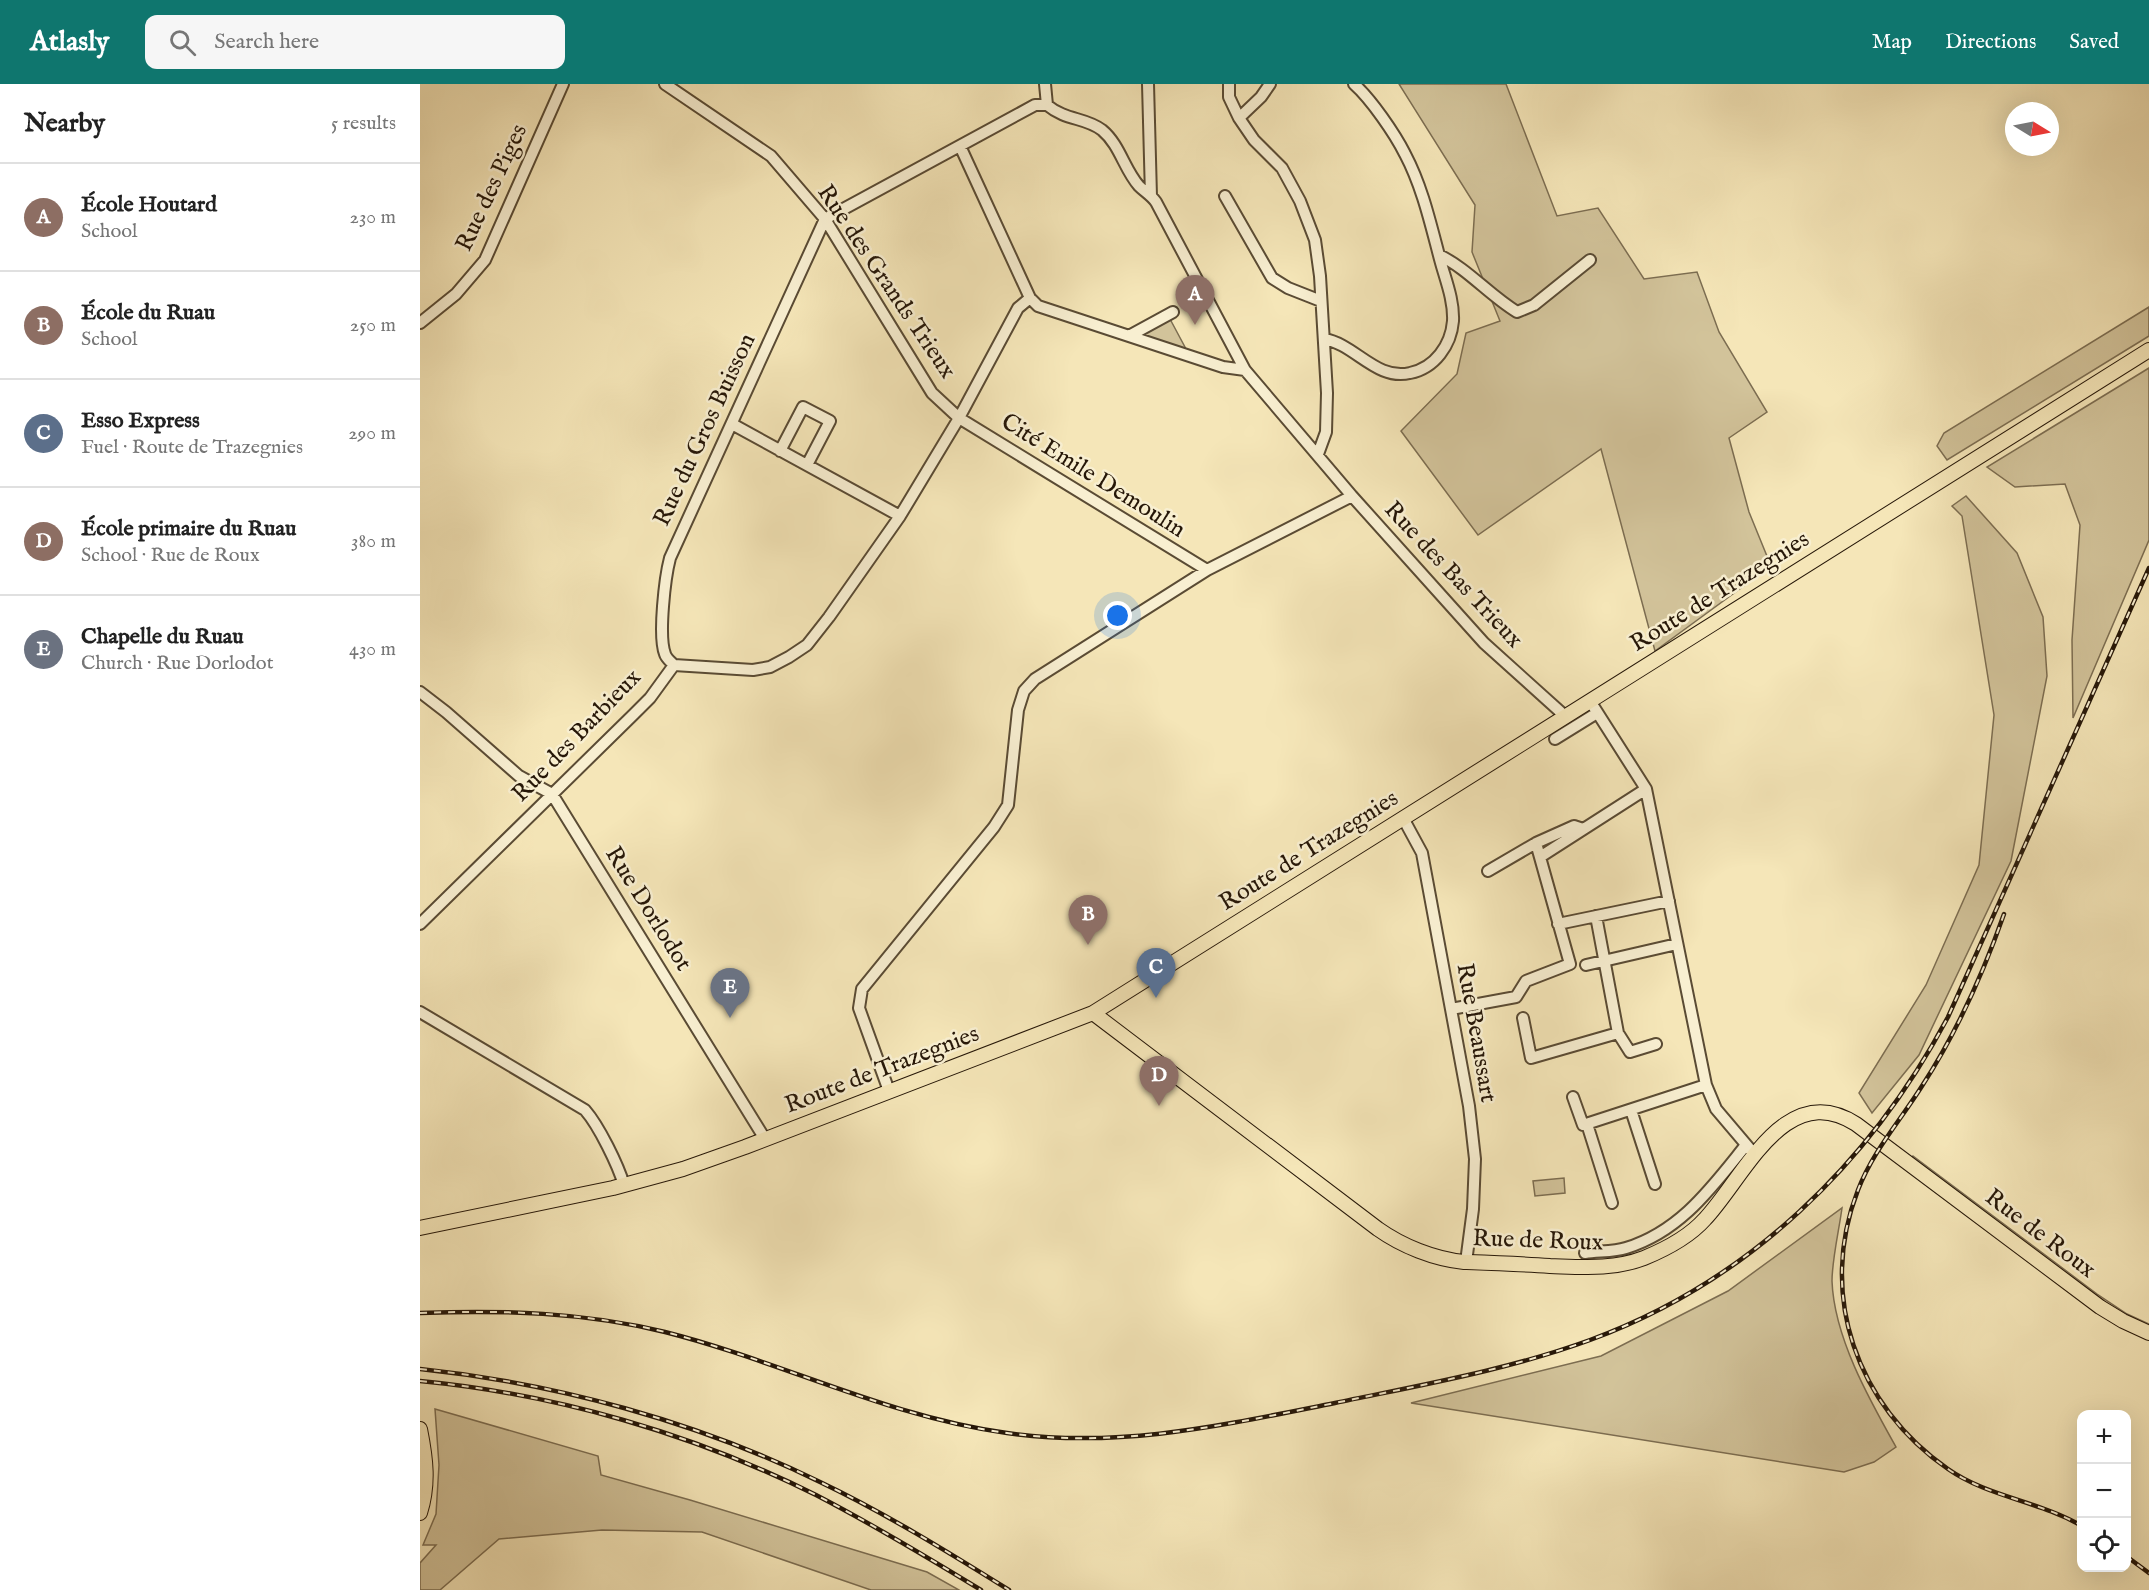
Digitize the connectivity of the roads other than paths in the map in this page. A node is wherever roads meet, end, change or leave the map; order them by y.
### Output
1 (562, 84) edge
2 (665, 84) edge
3 (1045, 84) edge
4 (1148, 84) edge
5 (1229, 84) edge
6 (1270, 84) edge
7 (1354, 84) edge
8 (1047, 105) junction
9 (1239, 118) junction
10 (960, 146) junction
11 (1151, 196) junction
12 (1225, 196) dead end
13 (825, 219) junction
14 (1439, 255) junction
15 (1590, 260) dead end
16 (1030, 298) junction
17 (1321, 301) junction
18 (1173, 312) dead end
19 (420, 323) edge
20 (1130, 336) junction
21 (1324, 339) junction
22 (2149, 350) edge
23 (1245, 370) junction
24 (958, 418) junction
25 (732, 424) junction
26 (780, 451) junction
27 (1318, 454) junction
28 (807, 465) junction
29 (1352, 496) junction
30 (900, 516) junction
31 (1207, 570) junction
32 (674, 665) junction
33 (420, 692) edge
34 (1594, 707) junction
35 (1565, 716) junction
36 (1555, 739) dead end
37 (1646, 789) junction
38 (552, 794) junction
39 (1403, 818) junction
40 (1583, 829) junction
41 (1536, 843) junction
42 (1540, 857) junction
43 (1488, 871) dead end
44 (1669, 901) junction
45 (1596, 916) junction
46 (420, 924) edge
47 (1558, 924) junction
48 (1677, 944) junction
49 (1605, 960) junction
50 (1586, 965) dead end
51 (1451, 1009) junction
52 (420, 1012) edge
53 (1093, 1013) junction
54 (1523, 1018) dead end
55 (1618, 1033) junction
56 (1656, 1044) dead end
57 (1706, 1085) junction
58 (889, 1091) junction
59 (1573, 1097) dead end
60 (1631, 1110) junction
61 (1587, 1124) junction
62 (765, 1139) junction
63 (1751, 1150) junction
64 (1655, 1184) dead end
65 (624, 1185) junction
66 (1612, 1203) dead end
67 (420, 1228) edge
68 (1585, 1253) dead end
69 (1466, 1262) junction
70 (2149, 1333) edge
71 (420, 1429) edge
72 (423, 1485) edge
73 (420, 1513) edge

1 - 19 street, Rue des Piges
2 - 13 street, Rue des Grands Trieux
3 - 8 street
4 - 11 street
5 - 9 street
6 - 9 street
7 - 14 street
8 - 10 street
8 - 11 street
9 - 17 street
10 - 13 street
10 - 16 street
11 - 23 street, Rue des Bas Trieux
12 - 17 street
13 - 24 street, Rue des Grands Trieux
13 - 25 street, Rue du Gros Buisson
14 - 15 street
14 - 21 street
16 - 20 street
16 - 24 street, Rue des Barbieux
17 - 21 street
18 - 20 street
20 - 23 street
21 - 27 street
22 - 34 main road, Route de Trazegnies
23 - 27 street, Rue des Bas Trieux
24 - 30 street, Rue des Barbieux
24 - 31 street, Cité Emile Demoulin
25 - 26 street
25 - 32 street, Rue du Gros Buisson
26 - 28 street
26 - 28 street
27 - 29 street, Rue des Bas Trieux
28 - 30 street
29 - 31 street
29 - 35 street, Rue des Bas Trieux
30 - 32 street, Rue des Barbieux
31 - 58 street
32 - 38 street, Rue des Barbieux
33 - 38 street
34 - 35 main road, Route de Trazegnies
34 - 36 street
34 - 37 street
35 - 39 main road, Route de Trazegnies
37 - 40 street
37 - 44 street
38 - 46 street, Rue des Barbieux
38 - 62 street, Rue Dorlodot
39 - 51 street, Rue Beaussart
39 - 53 main road, Route de Trazegnies
40 - 41 street
40 - 42 street
41 - 42 street
41 - 43 street
42 - 47 street
44 - 45 street
44 - 48 street
45 - 47 street
45 - 49 street
47 - 51 street
48 - 49 street
48 - 57 street
49 - 50 street
49 - 55 street
51 - 69 street, Rue Beaussart
52 - 65 street
53 - 58 main road, Route de Trazegnies
53 - 69 main road, Rue de Roux
54 - 55 street
55 - 56 street
57 - 60 street
57 - 63 street
58 - 62 main road, Route de Trazegnies
59 - 61 street
60 - 61 street
60 - 64 street
61 - 66 street
62 - 65 main road, Route de Trazegnies
63 - 68 street, Rue de Roux
63 - 69 main road, Rue de Roux
63 - 70 main road, Rue de Roux
65 - 67 main road, Route de Trazegnies
71 - 72 main road
72 - 73 main road

